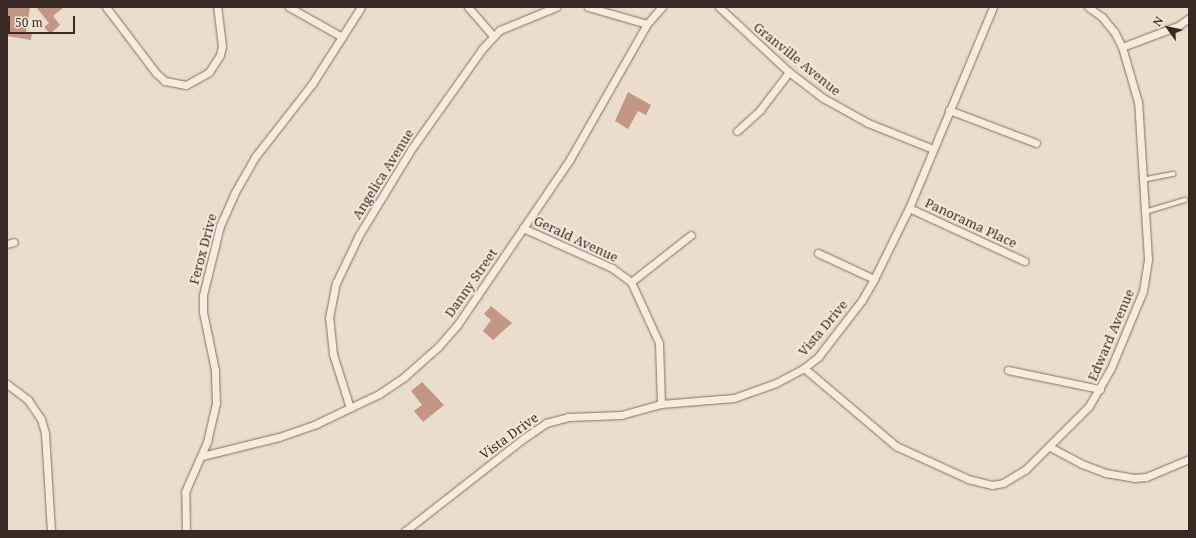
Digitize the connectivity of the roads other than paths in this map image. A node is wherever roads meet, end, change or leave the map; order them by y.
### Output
1 (106, 7) edge
2 (217, 7) edge
3 (289, 7) edge
4 (361, 7) edge
5 (468, 7) edge
6 (556, 7) edge
7 (588, 7) edge
8 (662, 7) edge
9 (719, 7) edge
10 (992, 7) edge
11 (1088, 7) edge
12 (1189, 18) edge
13 (647, 24) junction
14 (493, 36) junction
15 (342, 37) junction
16 (1122, 47) junction
17 (789, 72) junction
18 (949, 110) junction
19 (737, 131) dead end
20 (1036, 143) dead end
21 (933, 149) junction
22 (1173, 174) dead end
23 (1141, 180) junction
24 (1184, 200) dead end
25 (908, 208) junction
26 (1144, 213) junction
27 (523, 228) junction
28 (691, 235) dead end
29 (818, 253) dead end
30 (1024, 261) dead end
31 (874, 280) junction
32 (631, 282) junction
33 (804, 368) junction
34 (1008, 370) dead end
35 (7, 384) edge
36 (1100, 389) junction
37 (661, 404) junction
38 (350, 408) junction
39 (1050, 447) junction
40 (202, 456) junction
41 (1189, 459) edge
42 (51, 531) edge
43 (186, 531) edge
44 (405, 531) edge

1 - 2 street
3 - 15 street
4 - 15 street, Ferox Drive
5 - 14 street
6 - 14 street, Angelica Avenue
7 - 13 street
8 - 13 street, Danny Street
9 - 17 street, Granville Avenue
10 - 18 street, Vista Drive
11 - 16 street, Edward Avenue
12 - 16 street
13 - 27 street, Danny Street
14 - 38 street, Angelica Avenue
15 - 40 street, Ferox Drive
16 - 23 street, Edward Avenue
17 - 19 street
17 - 21 street, Granville Avenue
18 - 20 street
18 - 21 street, Vista Drive
21 - 25 street, Vista Drive
22 - 23 lane
23 - 26 street, Edward Avenue
24 - 26 lane
25 - 30 street, Panorama Place
25 - 31 street, Vista Drive
26 - 36 street, Edward Avenue
27 - 32 street, Gerald Avenue
27 - 38 street, Danny Street
28 - 32 street
29 - 31 street
31 - 33 street, Vista Drive
32 - 37 street, Gerald Avenue
33 - 37 street, Vista Drive
33 - 39 street, Edward Avenue
34 - 36 street
35 - 42 street
36 - 39 street, Edward Avenue
37 - 44 street, Vista Drive
38 - 40 street, Danny Street
39 - 41 street
40 - 43 street, Ferox Drive

